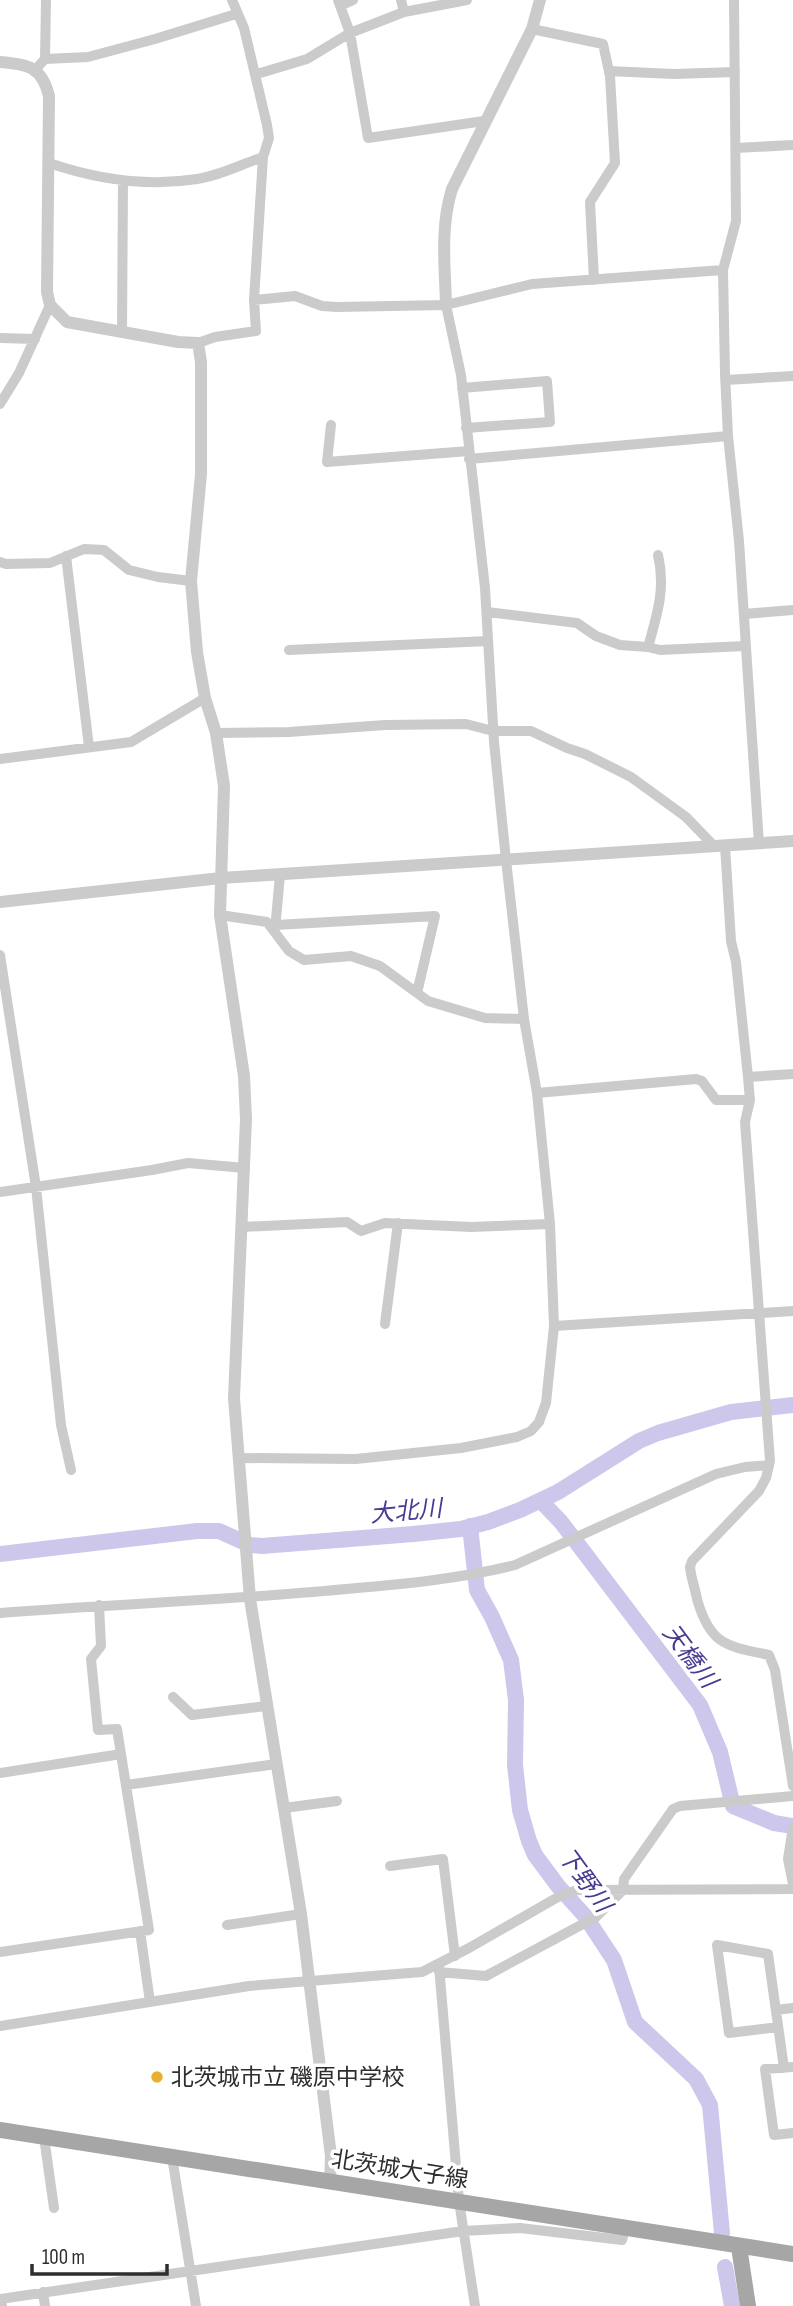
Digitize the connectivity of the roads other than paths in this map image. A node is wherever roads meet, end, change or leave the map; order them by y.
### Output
1 (46, 0) edge
2 (232, 0) edge
3 (353, 0) edge
4 (401, 0) edge
5 (467, 0) edge
6 (540, 0) edge
7 (734, 0) edge
8 (339, 3) edge
9 (404, 12) junction
10 (236, 13) junction
11 (532, 29) junction
12 (351, 33) junction
13 (45, 59) junction
14 (0, 62) edge
15 (35, 70) junction
16 (609, 71) junction
17 (736, 72) junction
18 (257, 75) junction
19 (485, 121) junction
20 (793, 145) edge
21 (736, 148) junction
22 (263, 157) junction
23 (49, 163) junction
24 (123, 180) junction
25 (723, 270) junction
26 (594, 280) junction
27 (254, 300) junction
28 (50, 305) junction
29 (446, 305) junction
30 (122, 332) junction
31 (0, 338) edge
32 (35, 339) junction
33 (198, 343) junction
34 (793, 376) edge
35 (726, 380) junction
36 (462, 388) junction
37 (0, 404) edge
38 (331, 425) dead end
39 (466, 428) junction
40 (728, 436) junction
41 (469, 455) junction
42 (658, 555) dead end
43 (66, 556) junction
44 (0, 562) edge
45 (191, 581) junction
46 (793, 610) edge
47 (487, 612) junction
48 (744, 614) junction
49 (488, 641) junction
50 (746, 646) junction
51 (648, 647) junction
52 (289, 650) dead end
53 (205, 698) junction
54 (494, 731) junction
55 (216, 733) junction
56 (89, 747) junction
57 (0, 759) edge
58 (793, 841) edge
59 (759, 844) junction
60 (720, 846) junction
61 (506, 860) junction
62 (279, 875) junction
63 (221, 878) junction
64 (0, 902) edge
65 (220, 915) junction
66 (275, 930) junction
67 (0, 955) edge
68 (417, 993) junction
69 (524, 1019) junction
70 (793, 1074) edge
71 (748, 1077) junction
72 (537, 1093) junction
73 (750, 1100) junction
74 (245, 1168) junction
75 (36, 1187) junction
76 (0, 1192) edge
77 (398, 1223) junction
78 (550, 1224) junction
79 (242, 1227) junction
80 (793, 1311) edge
81 (759, 1314) junction
82 (386, 1324) dead end
83 (555, 1326) junction
84 (769, 1463) junction
85 (240, 1464) junction
86 (71, 1471) dead end
87 (249, 1595) junction
88 (99, 1605) junction
89 (0, 1613) edge
90 (173, 1697) dead end
91 (266, 1706) junction
92 (121, 1754) junction
93 (276, 1764) junction
94 (0, 1773) edge
95 (126, 1785) junction
96 (793, 1786) edge
97 (793, 1796) edge
98 (337, 1801) dead end
99 (284, 1808) junction
100 (793, 1826) edge
101 (390, 1867) dead end
102 (793, 1886) edge
103 (623, 1890) junction
104 (301, 1914) junction
105 (226, 1925) dead end
106 (140, 1931) junction
107 (0, 1952) edge
108 (455, 1956) junction
109 (439, 1968) junction
110 (308, 1982) junction
111 (150, 2002) junction
112 (793, 2008) edge
113 (776, 2010) junction
114 (0, 2026) edge
115 (778, 2027) junction
116 (789, 2067) edge
117 (0, 2130) edge
118 (793, 2133) edge
119 (44, 2137) junction
120 (172, 2157) junction
121 (330, 2182) junction
122 (458, 2201) junction
123 (54, 2208) dead end
124 (626, 2227) junction
125 (463, 2231) junction
126 (739, 2247) junction
127 (793, 2254) edge
128 (191, 2271) junction
129 (43, 2292) junction
130 (0, 2302) edge
131 (45, 2306) edge
132 (196, 2306) edge
133 (475, 2306) edge
134 (748, 2306) edge

1 - 13 street
2 - 10 street
3 - 8 street
4 - 9 street
5 - 9 street
6 - 11 street
7 - 17 street
8 - 12 street
9 - 12 street
10 - 13 street
10 - 18 street
11 - 16 street
11 - 19 street
12 - 18 street
12 - 19 street
13 - 15 street
14 - 15 street
15 - 23 street
16 - 17 street
16 - 26 street
17 - 21 street
18 - 22 street
19 - 29 street
20 - 21 street
21 - 25 street
22 - 24 street
22 - 27 street
23 - 24 street
23 - 28 street
24 - 30 street
25 - 26 street
25 - 35 street
26 - 29 street
27 - 29 street
27 - 33 street
28 - 30 street
28 - 32 street
29 - 36 street
30 - 33 street
31 - 32 street
32 - 37 street
33 - 45 street
34 - 35 street
35 - 40 street
36 - 39 street
36 - 39 street
38 - 41 street
39 - 41 street
40 - 41 street
40 - 48 street
41 - 47 street
42 - 51 street
43 - 44 street
43 - 45 street
43 - 56 street
45 - 53 street
46 - 48 street
47 - 49 street
47 - 51 street
48 - 50 street
49 - 52 street
49 - 54 street
50 - 51 street
50 - 59 street
53 - 55 street
53 - 56 street
54 - 55 street
54 - 60 street
54 - 61 street
55 - 63 street
56 - 57 street
58 - 59 street
59 - 60 street
60 - 61 street
60 - 71 street
61 - 62 street
61 - 69 street
62 - 63 street
62 - 66 street
63 - 64 street
63 - 65 street
65 - 66 street
65 - 74 street
66 - 68 street
66 - 68 street
67 - 75 street
68 - 69 street
69 - 72 street
70 - 71 street
71 - 73 street
72 - 73 street
72 - 78 street
73 - 81 street
74 - 75 street
74 - 79 street
75 - 76 street
75 - 86 street
77 - 78 street
77 - 79 street
77 - 82 street
78 - 83 street
79 - 85 street
80 - 81 street
81 - 83 street
81 - 84 street
83 - 85 street
84 - 87 street
84 - 96 street
85 - 87 street
87 - 88 street
87 - 91 street
88 - 89 street
88 - 92 street
90 - 91 street
91 - 93 street
92 - 94 street
92 - 95 street
93 - 95 street
93 - 99 street
95 - 106 street
97 - 103 street
98 - 99 street
99 - 104 street
100 - 102 street
101 - 108 street
102 - 103 street
103 - 108 street
103 - 109 street
104 - 105 street
104 - 110 street
106 - 107 street
106 - 111 street
108 - 109 street
109 - 110 street
109 - 122 street
110 - 111 street
110 - 121 street
111 - 114 street
112 - 113 street
113 - 115 street
113 - 115 street
115 - 116 street
116 - 118 street
117 - 119 main road, 北茨城大子線
119 - 120 main road, 北茨城大子線
119 - 123 street
120 - 121 main road, 北茨城大子線
120 - 128 street
121 - 122 main road, 北茨城大子線
122 - 124 main road, 北茨城大子線
122 - 125 street
124 - 125 street
124 - 126 main road, 北茨城大子線
125 - 128 street
125 - 133 street
126 - 127 main road, 北茨城大子線
126 - 134 main road
128 - 129 street
128 - 132 street
129 - 130 street
129 - 131 street

